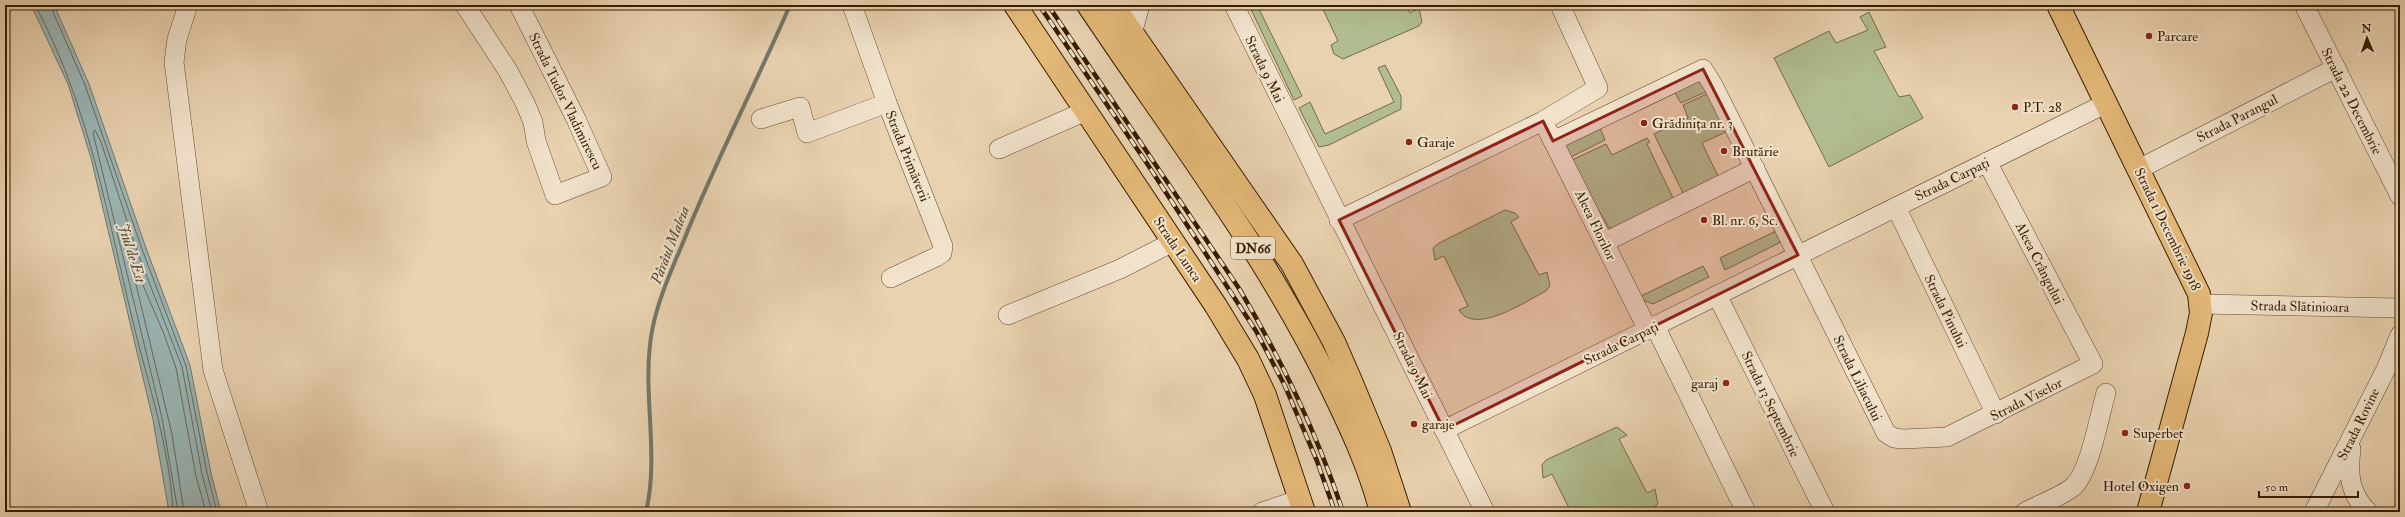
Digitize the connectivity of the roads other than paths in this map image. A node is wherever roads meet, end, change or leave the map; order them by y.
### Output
1 (188, 5) edge
2 (465, 5) edge
3 (519, 5) edge
4 (852, 5) edge
5 (1015, 5) edge
6 (1088, 5) edge
7 (1113, 5) edge
8 (1140, 5) edge
9 (1234, 5) edge
10 (1560, 5) edge
11 (2058, 5) edge
12 (2304, 5) edge
13 (1124, 40) junction
14 (2336, 68) junction
15 (2107, 102) junction
16 (887, 103) junction
17 (1086, 110) junction
18 (761, 119) dead end
19 (1543, 121) junction
20 (1553, 141) junction
21 (999, 149) dead end
22 (1987, 162) junction
23 (1755, 168) junction
24 (2139, 169) junction
25 (2400, 196) edge
26 (1896, 207) junction
27 (1339, 220) junction
28 (1173, 242) junction
29 (1605, 242) junction
30 (1798, 255) junction
31 (891, 278) dead end
32 (1717, 295) junction
33 (2201, 304) junction
34 (2400, 308) edge
35 (1008, 316) dead end
36 (1651, 328) junction
37 (2400, 335) edge
38 (2093, 364) joint
39 (2106, 394) dead end
40 (1996, 414) junction
41 (1444, 430) junction
42 (1958, 433) joint
43 (2349, 440) junction
44 (1302, 506) edge
45 (259, 512) edge
46 (1262, 512) edge
47 (1381, 512) edge
48 (1400, 512) edge
49 (1485, 512) edge
50 (1746, 512) edge
51 (1825, 512) edge
52 (2025, 512) edge
53 (2148, 512) edge
54 (2314, 512) edge
55 (2368, 512) edge

1 - 45 street
2 - 3 street, Strada Tudor Vladimirescu
4 - 16 street, Strada Primăverii
5 - 17 main road, Strada Lunca
6 - 13 main road, DN66
7 - 13 main road, DN66
8 - 13 street
9 - 27 street, Strada 9 Mai
10 - 19 street
11 - 15 main road, Strada 1 Decembrie 1918
12 - 14 street, Strada 22 Decembrie
13 - 47 main road, DN66
13 - 48 main road, DN66
14 - 24 street, Strada Parangul
14 - 25 street, Strada 22 Decembrie
15 - 22 street, Strada Carpați
15 - 24 main road, Strada 1 Decembrie 1918
16 - 18 street
16 - 31 street, Strada Primăverii
17 - 21 street
17 - 28 main road, Strada Lunca
19 - 20 street, Aleea Florilor
19 - 27 street
20 - 23 street
20 - 29 street, Aleea Florilor
22 - 26 street, Strada Carpați
22 - 38 street, Aleea Crângului
23 - 29 street
23 - 30 street
24 - 33 main road, Strada 1 Decembrie 1918
26 - 30 street, Strada Carpați
26 - 40 street, Strada Pinului
27 - 41 street, Strada 9 Mai
28 - 35 street
28 - 44 main road, Strada Lunca
29 - 36 street, Aleea Florilor
30 - 32 street, Strada Carpați
30 - 42 street, Strada Liliacului
32 - 36 street, Strada Carpați
32 - 51 street, Strada 13 Septembrie
33 - 34 street, Strada Slătinioara
33 - 53 main road, Strada 1 Decembrie 1918
36 - 41 street, Strada Carpați
36 - 50 street, Aleea Florilor
37 - 43 street, Strada Rovine
38 - 40 street, Strada Viselor
39 - 52 street
40 - 42 street, Strada Viselor
41 - 49 street, Strada 9 Mai
43 - 54 street, Strada Rovine
43 - 55 street
44 - 46 street

